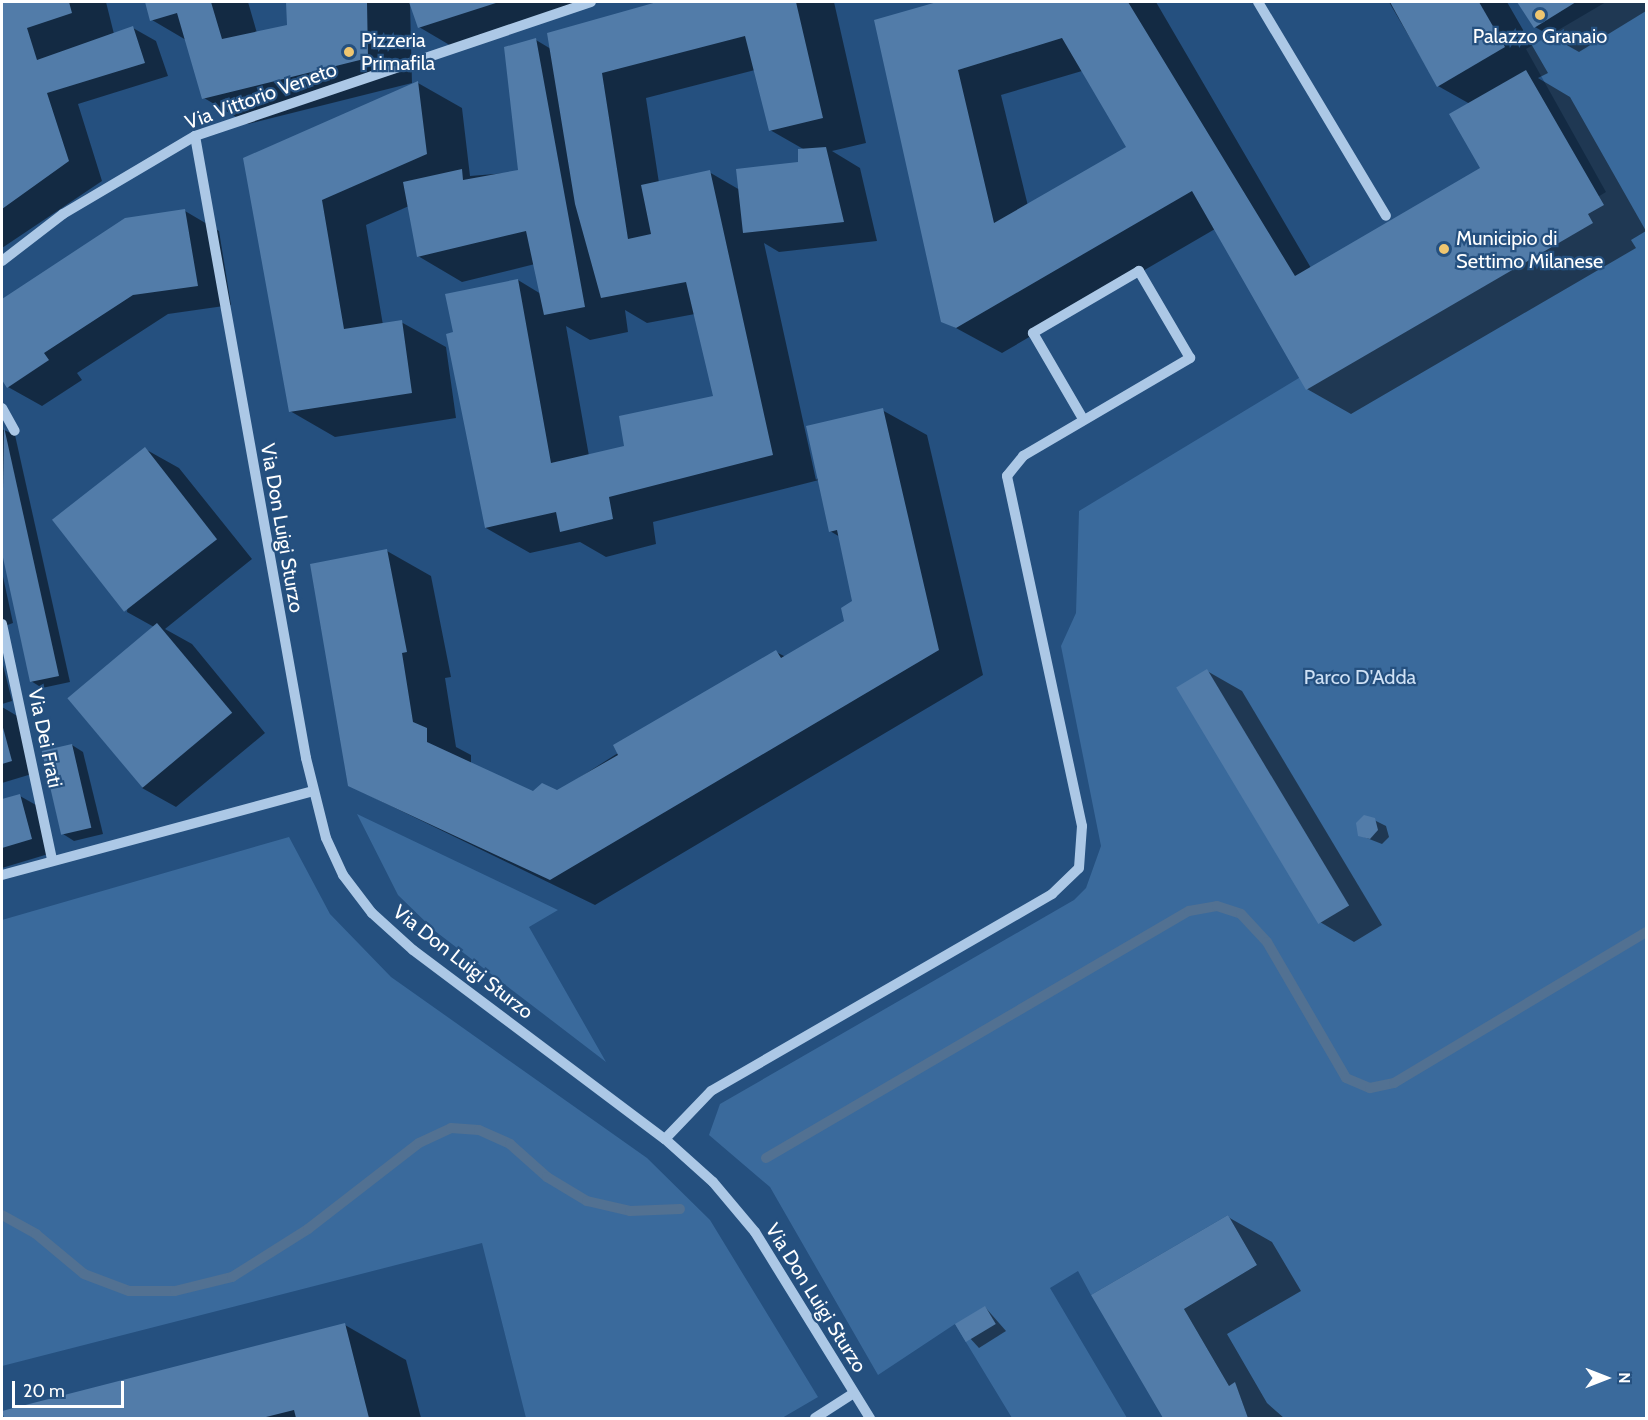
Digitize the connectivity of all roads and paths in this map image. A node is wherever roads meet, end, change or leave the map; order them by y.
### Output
1 (591, 2) edge
2 (1258, 2) edge
3 (195, 136) junction
4 (1386, 216) dead end
5 (2, 261) edge
6 (2, 408) edge
7 (1083, 419) junction
8 (15, 431) dead end
9 (2, 624) edge
10 (313, 791) junction
11 (52, 860) junction
12 (2, 875) edge
13 (664, 1138) junction
14 (854, 1393) junction
15 (815, 1419) edge
16 (870, 1419) edge

1 - 3 street, Via Vittorio Veneto
2 - 4 street
3 - 5 street, Via Vittorio Veneto
3 - 10 street, Via Don Luigi Sturzo
6 - 8 street
7 - 7 street
7 - 13 street
9 - 11 street, Via Dei Frati
10 - 11 street
10 - 13 street, Via Don Luigi Sturzo
11 - 12 street
13 - 14 street, Via Don Luigi Sturzo
14 - 15 street
14 - 16 street, Via Don Luigi Sturzo

